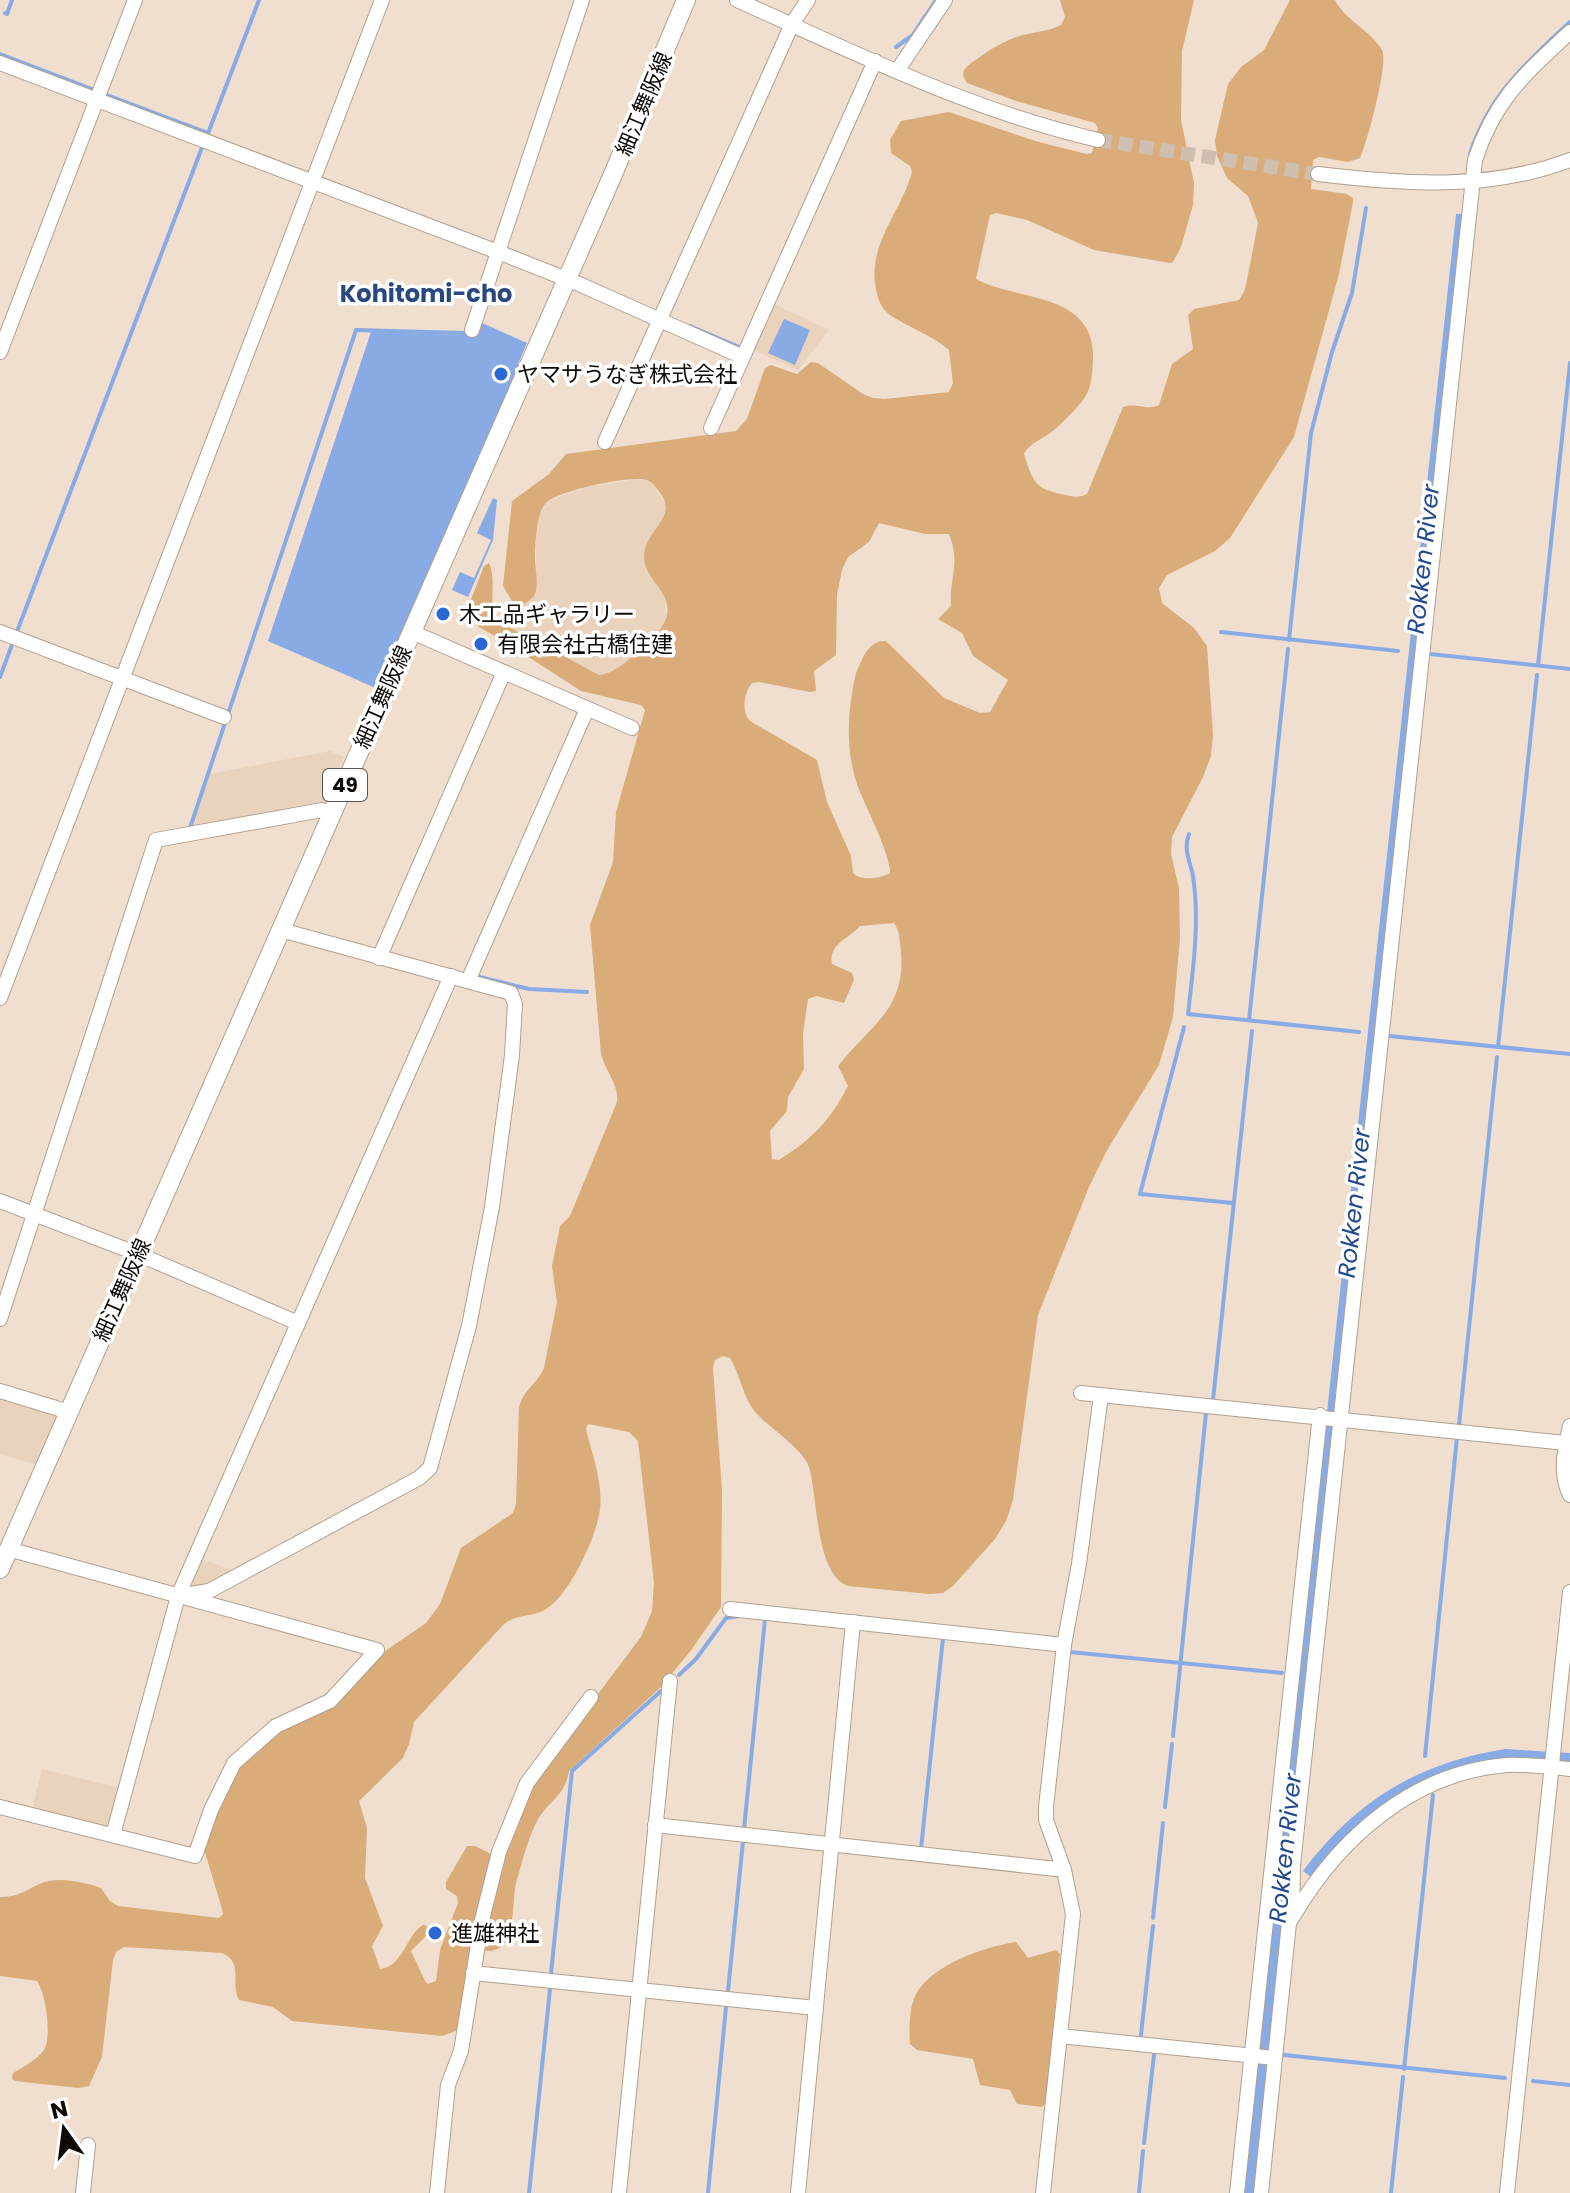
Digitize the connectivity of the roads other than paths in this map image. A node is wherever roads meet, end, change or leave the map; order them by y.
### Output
1 (135, 0) edge
2 (382, 0) edge
3 (582, 0) edge
4 (686, 0) edge
5 (737, 0) edge
6 (808, 0) edge
7 (945, 0) edge
8 (792, 24) junction
9 (1570, 32) edge
10 (875, 61) junction
11 (0, 63) edge
12 (897, 71) junction
13 (96, 99) junction
14 (1098, 140) tunnel mouth
15 (1570, 160) edge
16 (1318, 174) tunnel mouth
17 (312, 182) junction
18 (1472, 183) junction
19 (498, 252) junction
20 (567, 280) junction
21 (660, 320) junction
22 (472, 330) dead end
23 (0, 352) edge
24 (743, 357) junction
25 (711, 428) dead end
26 (605, 442) dead end
27 (0, 632) edge
28 (412, 632) junction
29 (504, 672) junction
30 (122, 679) junction
31 (587, 709) junction
32 (224, 717) dead end
33 (632, 728) dead end
34 (332, 815) junction
35 (281, 930) junction
36 (379, 958) junction
37 (451, 976) junction
38 (468, 981) junction
39 (0, 998) edge
40 (0, 1201) edge
41 (34, 1214) junction
42 (138, 1254) junction
43 (0, 1319) edge
44 (298, 1323) junction
45 (0, 1391) edge
46 (1081, 1393) dead end
47 (1101, 1395) junction
48 (69, 1412) junction
49 (1328, 1419) junction
50 (1570, 1426) edge
51 (1566, 1443) junction
52 (1570, 1495) edge
53 (8, 1549) junction
54 (0, 1569) edge
55 (1570, 1592) edge
56 (178, 1596) junction
57 (730, 1609) dead end
58 (853, 1622) junction
59 (1064, 1645) junction
60 (670, 1681) dead end
61 (591, 1697) dead end
62 (1553, 1760) junction
63 (1570, 1769) edge
64 (0, 1807) edge
65 (655, 1825) junction
66 (113, 1835) junction
67 (832, 1845) junction
68 (1063, 1867) junction
69 (1292, 1918) junction
70 (473, 1973) junction
71 (639, 1990) junction
72 (816, 2008) junction
73 (1060, 2036) junction
74 (1253, 2056) junction
75 (1273, 2058) junction
76 (88, 2145) dead end
77 (83, 2193) edge
78 (437, 2193) edge
79 (619, 2193) edge
80 (798, 2193) edge
81 (1043, 2193) edge
82 (1237, 2193) edge
83 (1261, 2193) edge
84 (1507, 2193) edge

1 - 13 street
2 - 17 street
3 - 19 street
4 - 20 main road, 細江舞阪線 / 49
5 - 8 street
6 - 8 street
7 - 12 street
8 - 10 street
8 - 21 street
9 - 18 street
10 - 12 street
10 - 24 street
11 - 13 street
12 - 14 street
13 - 17 street
13 - 23 street
15 - 18 street
16 - 18 street
17 - 19 street
17 - 30 street
18 - 49 street
19 - 20 street
19 - 22 street
20 - 21 street
20 - 28 main road, 細江舞阪線 / 49
21 - 24 street
21 - 26 street
24 - 25 street
27 - 30 street
28 - 29 street
28 - 34 main road, 細江舞阪線 / 49
29 - 31 street
29 - 36 street
30 - 32 street
30 - 39 street
31 - 33 street
31 - 38 street
34 - 35 main road, 細江舞阪線 / 49
34 - 41 street
35 - 36 street
35 - 42 main road, 細江舞阪線 / 49
36 - 37 street
37 - 38 street
37 - 44 street
38 - 56 street
40 - 41 street
41 - 42 street
41 - 43 street
42 - 44 street
42 - 48 main road, 細江舞阪線 / 49
44 - 56 street
45 - 48 street
46 - 47 street
47 - 49 street
47 - 59 street
48 - 53 main road, 細江舞阪線 / 49
49 - 51 street
49 - 69 street
49 - 74 street
50 - 51 street
51 - 52 street
53 - 54 main road, 細江舞阪線 / 49
53 - 56 street
55 - 62 street
56 - 66 street
56 - 66 street
57 - 58 street
58 - 59 street
58 - 67 street
59 - 68 street
60 - 65 street
61 - 70 street
62 - 63 street
62 - 69 street
62 - 84 street
64 - 66 street
65 - 67 street
65 - 71 street
67 - 68 street
67 - 72 street
68 - 73 street
69 - 75 street
70 - 71 street
70 - 78 street
71 - 72 street
71 - 79 street
72 - 80 street
73 - 74 street
73 - 81 street
74 - 75 street
74 - 82 street
75 - 83 street
76 - 77 street

